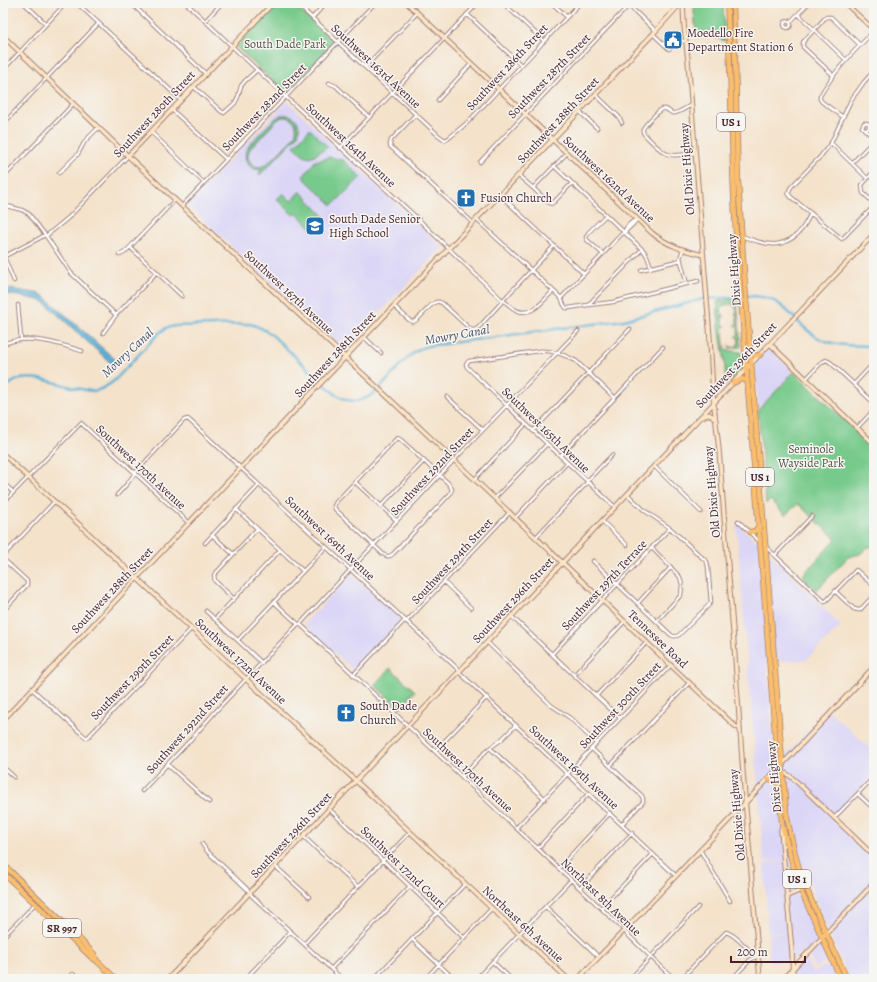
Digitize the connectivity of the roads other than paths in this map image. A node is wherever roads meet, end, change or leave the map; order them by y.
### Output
1 (24, 3) edge
2 (66, 3) edge
3 (77, 3) edge
4 (131, 3) edge
5 (186, 3) edge
6 (222, 3) edge
7 (273, 3) edge
8 (296, 3) edge
9 (326, 3) edge
10 (375, 3) edge
11 (407, 3) edge
12 (478, 3) edge
13 (503, 3) edge
14 (552, 3) edge
15 (580, 3) edge
16 (682, 3) edge
17 (728, 3) edge
18 (733, 3) edge
19 (811, 3) edge
20 (628, 4) edge
21 (848, 4) edge
22 (417, 13) junction
23 (672, 13) junction
24 (467, 14) junction
25 (683, 14) junction
26 (798, 14) junction
27 (567, 17) junction
28 (312, 18) junction
29 (205, 21) junction
30 (790, 22) dead end
31 (46, 24) junction
32 (98, 24) junction
33 (734, 28) junction
34 (814, 29) junction
35 (874, 30) edge
36 (655, 33) junction
37 (3, 36) edge
38 (444, 38) junction
39 (686, 41) junction
40 (338, 42) junction
41 (544, 42) junction
42 (860, 45) junction
43 (232, 46) junction
44 (20, 52) junction
45 (730, 54) junction
46 (846, 60) junction
47 (471, 64) junction
48 (521, 65) junction
49 (365, 68) junction
50 (3, 70) edge
51 (257, 70) junction
52 (874, 71) edge
53 (206, 74) junction
54 (833, 75) junction
55 (46, 78) junction
56 (329, 84) dead end
57 (194, 87) junction
58 (736, 87) junction
59 (499, 89) junction
60 (392, 93) junction
61 (731, 93) junction
62 (596, 95) junction
63 (286, 97) junction
64 (181, 100) junction
65 (438, 100) dead end
66 (73, 104) junction
67 (692, 105) junction
68 (172, 110) junction
69 (580, 112) junction
70 (526, 114) junction
71 (415, 115) junction
72 (843, 117) junction
73 (369, 118) junction
74 (622, 123) dead end
75 (3, 124) edge
76 (737, 126) junction
77 (98, 128) junction
78 (597, 128) dead end
79 (866, 130) dead end
80 (151, 132) junction
81 (874, 139) edge
82 (445, 140) joint
83 (553, 140) junction
84 (831, 143) junction
85 (340, 148) junction
86 (566, 153) junction
87 (695, 153) junction
88 (128, 156) junction
89 (226, 159) junction
90 (480, 162) dead end
91 (852, 163) junction
92 (554, 166) junction
93 (874, 171) edge
94 (59, 173) dead end
95 (519, 176) junction
96 (3, 178) edge
97 (867, 178) junction
98 (204, 183) junction
99 (572, 183) junction
100 (533, 188) junction
101 (500, 196) junction
102 (733, 199) junction
103 (175, 200) junction
104 (3, 202) edge
105 (874, 204) edge
106 (182, 206) junction
107 (811, 213) junction
108 (606, 215) junction
109 (637, 219) junction
110 (475, 222) junction
111 (624, 232) junction
112 (874, 234) edge
113 (45, 235) junction
114 (736, 235) junction
115 (742, 235) junction
116 (554, 246) junction
117 (130, 247) junction
118 (449, 249) junction
119 (642, 249) junction
120 (683, 250) junction
121 (120, 254) dead end
122 (603, 254) junction
123 (703, 255) junction
124 (4, 257) edge
125 (681, 260) junction
126 (651, 267) junction
127 (641, 270) dead end
128 (531, 271) junction
129 (744, 271) junction
130 (157, 272) junction
131 (584, 274) junction
132 (14, 281) dead end
133 (698, 281) dead end
134 (687, 284) junction
135 (553, 291) junction
136 (743, 293) junction
137 (182, 296) dead end
138 (560, 298) junction
139 (596, 298) junction
140 (503, 300) junction
141 (743, 300) junction
142 (18, 304) dead end
143 (599, 304) junction
144 (588, 305) junction
145 (394, 306) junction
146 (116, 315) junction
147 (742, 317) junction
148 (630, 329) dead end
149 (578, 331) dead end
150 (102, 333) dead end
151 (364, 337) junction
152 (21, 339) junction
153 (3, 344) edge
154 (770, 344) junction
155 (663, 347) dead end
156 (82, 351) dead end
157 (750, 352) junction
158 (381, 353) dead end
159 (556, 353) junction
160 (760, 355) junction
161 (346, 357) junction
162 (751, 364) junction
163 (873, 366) edge
164 (746, 370) junction
165 (588, 373) junction
166 (806, 379) junction
167 (747, 381) junction
168 (733, 383) junction
169 (854, 384) junction
170 (712, 392) junction
171 (720, 395) junction
172 (447, 397) dead end
173 (615, 398) junction
174 (714, 403) junction
175 (874, 403) edge
176 (506, 405) junction
177 (874, 410) edge
178 (700, 418) junction
179 (715, 418) junction
180 (750, 418) junction
181 (755, 418) junction
182 (526, 424) junction
183 (857, 428) junction
184 (482, 430) junction
185 (533, 431) junction
186 (547, 444) junction
187 (874, 444) edge
188 (758, 453) junction
189 (3, 454) edge
190 (612, 455) dead end
191 (560, 456) junction
192 (753, 456) junction
193 (454, 460) junction
194 (424, 461) junction
195 (567, 463) junction
196 (654, 466) junction
197 (241, 468) junction
198 (135, 473) junction
199 (440, 476) junction
200 (28, 477) junction
201 (475, 479) junction
202 (355, 482) junction
203 (588, 482) junction
204 (3, 483) edge
205 (259, 485) junction
206 (13, 492) junction
207 (761, 493) junction
208 (627, 494) junction
209 (117, 495) dead end
210 (495, 498) junction
211 (54, 502) junction
212 (3, 503) edge
213 (381, 506) junction
214 (615, 507) junction
215 (236, 509) junction
216 (510, 512) junction
217 (701, 512) dead end
218 (812, 516) dead end
219 (516, 517) junction
220 (397, 521) junction
221 (602, 521) junction
222 (738, 521) dead end
223 (189, 524) junction
224 (758, 526) junction
225 (257, 528) junction
226 (670, 528) junction
227 (750, 532) junction
228 (212, 535) junction
229 (536, 537) junction
230 (759, 541) junction
231 (205, 543) dead end
232 (374, 545) junction
233 (627, 545) dead end
234 (326, 547) junction
235 (765, 547) junction
236 (652, 548) junction
237 (280, 550) junction
238 (233, 554) junction
239 (775, 555) junction
240 (3, 558) edge
241 (593, 561) dead end
242 (563, 562) junction
243 (766, 562) junction
244 (672, 567) junction
245 (351, 570) junction
246 (303, 571) junction
247 (137, 579) junction
248 (444, 582) junction
249 (618, 584) junction
250 (874, 586) edge
251 (835, 591) junction
252 (874, 595) edge
253 (234, 598) junction
254 (603, 600) junction
255 (274, 602) junction
256 (638, 603) junction
257 (471, 608) dead end
258 (3, 611) edge
259 (206, 611) dead end
260 (511, 616) junction
261 (215, 619) junction
262 (406, 621) junction
263 (625, 621) junction
264 (657, 621) junction
265 (766, 621) junction
266 (299, 624) junction
267 (191, 629) junction
268 (238, 640) junction
269 (487, 642) junction
270 (647, 642) junction
271 (552, 654) junction
272 (774, 655) junction
273 (262, 663) junction
274 (769, 664) junction
275 (671, 665) junction
276 (874, 667) edge
277 (459, 671) junction
278 (353, 675) junction
279 (574, 675) junction
280 (246, 679) junction
281 (689, 683) junction
282 (32, 689) junction
283 (596, 696) junction
284 (777, 697) junction
285 (486, 698) junction
286 (620, 718) junction
287 (3, 720) edge
288 (516, 725) junction
289 (408, 726) junction
290 (740, 728) junction
291 (774, 731) junction
292 (596, 744) junction
293 (490, 748) junction
294 (592, 749) junction
295 (435, 751) junction
296 (784, 762) junction
297 (168, 765) junction
298 (610, 766) junction
299 (3, 767) edge
300 (777, 770) junction
301 (783, 771) junction
302 (568, 774) junction
303 (14, 777) dead end
304 (462, 777) junction
305 (874, 777) edge
306 (768, 779) junction
307 (356, 781) junction
308 (778, 783) junction
309 (142, 792) dead end
310 (589, 793) junction
311 (858, 794) junction
312 (544, 799) junction
313 (209, 802) dead end
314 (745, 803) junction
315 (329, 809) junction
316 (874, 809) edge
317 (736, 812) junction
318 (610, 813) junction
319 (746, 814) junction
320 (834, 818) junction
321 (622, 824) junction
322 (782, 824) junction
323 (516, 828) junction
324 (411, 832) junction
325 (632, 833) junction
326 (303, 836) junction
327 (202, 844) dead end
328 (538, 848) junction
329 (700, 850) junction
330 (653, 854) junction
331 (874, 856) edge
332 (383, 861) junction
333 (3, 864) edge
334 (275, 866) junction
335 (559, 868) junction
336 (3, 873) edge
337 (676, 876) junction
338 (571, 880) junction
339 (874, 883) edge
340 (466, 884) junction
341 (410, 886) junction
342 (358, 888) junction
343 (580, 888) junction
344 (804, 889) junction
345 (250, 893) junction
346 (26, 895) junction
347 (787, 896) junction
348 (309, 897) dead end
349 (39, 898) junction
350 (730, 901) dead end
351 (36, 904) junction
352 (45, 904) junction
353 (546, 907) junction
354 (698, 907) dead end
355 (492, 908) junction
356 (601, 908) junction
357 (438, 913) junction
358 (624, 931) junction
359 (290, 932) junction
360 (826, 933) junction
361 (519, 934) junction
362 (3, 937) edge
363 (464, 938) junction
364 (822, 938) junction
365 (412, 939) junction
366 (304, 944) junction
367 (758, 956) junction
368 (599, 957) junction
369 (651, 957) junction
370 (97, 961) junction
371 (493, 962) junction
372 (439, 964) junction
373 (793, 968) junction
374 (331, 969) junction
375 (3, 976) edge
376 (248, 976) dead end
377 (579, 978) edge
378 (7, 979) edge
379 (67, 979) edge
380 (80, 979) edge
381 (116, 979) edge
382 (168, 979) edge
383 (342, 979) edge
384 (374, 979) edge
385 (425, 979) edge
386 (454, 979) edge
387 (476, 979) edge
388 (511, 979) edge
389 (568, 979) edge
390 (630, 979) edge
391 (674, 979) edge
392 (681, 979) edge
393 (732, 979) edge
394 (760, 979) edge
395 (783, 979) edge
396 (793, 979) edge
397 (841, 979) edge
398 (847, 979) edge

1 - 31 street
2 - 31 street
3 - 32 street
4 - 53 street
5 - 29 street, Southwest 164th Avenue
6 - 29 street
7 - 43 street, Southwest 280th Street
8 - 28 street, Southwest 163rd Avenue
9 - 28 street
10 - 40 street, Southwest 282nd Street
11 - 22 street, Southwest 162nd Avenue
12 - 24 street
13 - 41 street
14 - 27 street
15 - 27 street, Southwest 286th Street
16 - 23 street, Southwest 288th Street
16 - 25 street, Old Dixie Highway
17 - 33 highway
17 - 45 highway, Dixie Highway / US 1
18 - 33 highway, Dixie Highway / US 1
19 - 26 street
20 - 36 street
20 - 70 street, Southwest 287th Street
21 - 35 street
22 - 38 street, Southwest 162nd Avenue
22 - 49 street
23 - 25 street
23 - 36 street, Southwest 288th Street
24 - 38 street
24 - 48 street
25 - 39 street, Old Dixie Highway
26 - 30 street
26 - 34 street
27 - 41 street, Southwest 286th Street
28 - 40 street, Southwest 163rd Avenue
29 - 43 street, Southwest 164th Avenue
31 - 44 street
32 - 55 street
32 - 64 street
33 - 58 highway, Dixie Highway / US 1
34 - 42 street
34 - 46 street
34 - 54 street
35 - 42 street
36 - 39 street
36 - 62 street, Southwest 288th Street
37 - 44 street, Southwest 167th Avenue
38 - 47 street, Southwest 162nd Avenue
38 - 60 street
39 - 67 street, Old Dixie Highway
40 - 49 street, Southwest 163rd Avenue
40 - 63 street, Southwest 282nd Street
41 - 48 street, Southwest 286th Street
42 - 46 street
43 - 51 street, Southwest 164th Avenue
43 - 53 street, Southwest 280th Street
44 - 50 street
44 - 55 street, Southwest 167th Avenue
45 - 58 highway
45 - 61 highway, Dixie Highway / US 1
46 - 54 street
47 - 59 street, Southwest 162nd Avenue
47 - 65 street
48 - 59 street, Southwest 286th Street
49 - 60 street, Southwest 163rd Avenue
51 - 57 street
51 - 63 street, Southwest 164th Avenue
52 - 72 street
53 - 57 street, Southwest 280th Street
54 - 72 street
55 - 66 street, Southwest 167th Avenue
55 - 75 street
56 - 73 street
57 - 64 street, Southwest 280th Street
58 - 76 highway, Dixie Highway / US 1
59 - 70 street, Southwest 162nd Avenue
59 - 82 street, Southwest 286th Street
60 - 71 street, Southwest 163rd Avenue
60 - 73 street
61 - 76 highway
61 - 102 highway, Dixie Highway / US 1
62 - 69 street, Southwest 288th Street
62 - 74 street
63 - 85 street, Southwest 164th Avenue
63 - 89 street, Southwest 282nd Street
64 - 68 street, Southwest 280th Street
66 - 77 street, Southwest 167th Avenue
66 - 96 street
67 - 87 street, Old Dixie Highway
67 - 87 street
68 - 80 street, Southwest 280th Street
68 - 89 street
69 - 78 street
69 - 83 street, Southwest 288th Street
70 - 83 street, Southwest 162nd Avenue
70 - 90 street, Southwest 287th Street
71 - 82 street, Southwest 163rd Avenue
71 - 110 street
72 - 84 street
73 - 85 street
76 - 115 highway, Dixie Highway / US 1
77 - 88 street, Southwest 167th Avenue
77 - 94 street
79 - 81 street
80 - 88 street, Southwest 280th Street
80 - 98 street
81 - 91 street
83 - 86 street, Southwest 162nd Avenue
83 - 95 street, Southwest 288th Street
84 - 91 street
84 - 107 street
85 - 118 street, Southwest 164th Avenue
86 - 92 street
86 - 109 street, Southwest 162nd Avenue
87 - 123 street, Old Dixie Highway
88 - 103 street, Southwest 167th Avenue
88 - 113 street, Southwest 280th Street
89 - 98 street, Southwest 282nd Street
91 - 97 street
92 - 99 street
92 - 100 street
93 - 97 street
95 - 100 street
95 - 101 street, Southwest 288th Street
97 - 105 street
98 - 106 street, Southwest 282nd Street
99 - 100 street
99 - 108 street
101 - 110 street, Southwest 288th Street
101 - 116 street
102 - 114 highway, Dixie Highway / US 1
102 - 115 highway
103 - 106 street, Southwest 167th Avenue
103 - 117 street
104 - 113 street
105 - 107 street
106 - 161 street, Southwest 167th Avenue
107 - 115 street
108 - 111 street
108 - 122 street
109 - 111 street
109 - 120 street, Southwest 162nd Avenue
110 - 118 street, Southwest 288th Street
110 - 128 street
111 - 119 street
111 - 122 street
112 - 154 street, Southwest 296th Street
113 - 124 street, Southwest 280th Street
113 - 146 street
114 - 129 highway
114 - 136 highway, Dixie Highway / US 1
115 - 129 highway, Dixie Highway / US 1
116 - 128 street
116 - 131 street
117 - 121 street
117 - 130 street
118 - 140 street, Southwest 164th Avenue
118 - 145 street, Southwest 288th Street
119 - 126 street
119 - 139 street
120 - 123 street, Southwest 162nd Avenue
120 - 125 street
122 - 131 street
123 - 170 street, Old Dixie Highway
124 - 132 street
125 - 126 street
125 - 134 street
126 - 127 street
128 - 135 street
128 - 140 street
129 - 136 highway, Dixie Highway / US 1
130 - 137 street
130 - 146 street
131 - 138 street
133 - 134 street
134 - 143 street
135 - 138 street
135 - 140 street, Southwest 164th Avenue
136 - 141 highway, Dixie Highway / US 1
138 - 144 street
139 - 143 street
139 - 144 street
140 - 145 street
141 - 147 highway, Dixie Highway / US 1
141 - 157 highway, Dixie Highway / US 1
142 - 152 street
143 - 144 street
145 - 151 street, Southwest 288th Street
146 - 150 street
147 - 162 highway
147 - 164 highway, Dixie Highway / US 1
148 - 165 street
149 - 159 street, Southwest 292nd Street
151 - 158 street
151 - 161 street, Southwest 288th Street
152 - 153 street
152 - 156 street
154 - 160 street, Southwest 296th Street
154 - 166 street
155 - 173 street
157 - 160 highway
157 - 162 highway, Dixie Highway / US 1
159 - 165 street
159 - 176 street, Southwest 292nd Street
159 - 176 street, Southwest 165th Avenue
160 - 162 street, Southwest 296th Street
161 - 193 street, Southwest 167th Avenue
161 - 197 street, Southwest 288th Street
162 - 164 street, Southwest 296th Street
162 - 181 highway, Dixie Highway / US 1
163 - 169 street
164 - 167 highway, Dixie Highway / US 1
164 - 168 street, Southwest 296th Street
164 - 181 highway
165 - 173 street
165 - 185 street
166 - 169 street
166 - 183 street
167 - 168 highway
167 - 180 highway, Dixie Highway / US 1
168 - 171 street, Southwest 296th Street
169 - 175 street
170 - 171 street
170 - 174 street, Old Dixie Highway
171 - 174 street, Southwest 296th Street
172 - 184 street
173 - 191 street
174 - 178 street, Southwest 296th Street
174 - 179 street, Old Dixie Highway
176 - 182 street, Southwest 165th Avenue
176 - 184 street, Southwest 292nd Street
177 - 183 street
178 - 179 street
178 - 196 street, Southwest 296th Street
179 - 290 street, Old Dixie Highway
180 - 188 highway
180 - 192 highway, Dixie Highway / US 1
181 - 188 highway, Dixie Highway / US 1
182 - 185 street, Southwest 165th Avenue
182 - 201 street
183 - 187 street
184 - 193 street, Southwest 292nd Street
185 - 186 street, Southwest 165th Avenue
186 - 191 street, Southwest 165th Avenue
186 - 210 street
188 - 207 highway, Dixie Highway / US 1
189 - 200 street, Southwest 172nd Avenue
190 - 203 street
191 - 195 street, Southwest 165th Avenue
192 - 207 highway
192 - 224 highway, Dixie Highway / US 1
193 - 199 street, Southwest 292nd Street
193 - 201 street, Southwest 167th Avenue
194 - 199 street
194 - 202 street
194 - 213 street
195 - 203 street, Southwest 165th Avenue
195 - 219 street
196 - 208 street, Southwest 296th Street
196 - 217 street
197 - 198 street, Southwest 169th Avenue
197 - 205 street, Southwest 169th Avenue
197 - 223 street, Southwest 288th Street
198 - 200 street, Southwest 170th Avenue
198 - 209 street
198 - 223 street, Southwest 170th Avenue
199 - 220 street, Southwest 292nd Street
199 - 232 street
200 - 206 street
200 - 211 street, Southwest 172nd Avenue
201 - 210 street, Southwest 167th Avenue
202 - 213 street
202 - 232 street
203 - 214 street, Southwest 165th Avenue
203 - 229 street
204 - 206 street
205 - 215 street
205 - 234 street, Southwest 169th Avenue
206 - 212 street
207 - 235 highway, Dixie Highway / US 1
208 - 214 street, Southwest 296th Street
208 - 226 street
210 - 216 street, Southwest 167th Avenue
211 - 240 street
211 - 247 street, Southwest 172nd Avenue
213 - 220 street
214 - 221 street, Southwest 296th Street
215 - 225 street
215 - 228 street
216 - 219 street, Southwest 167th Avenue
216 - 248 street, Southwest 294th Street
218 - 239 street
219 - 229 street, Southwest 167th Avenue
220 - 232 street, Southwest 292nd Street
221 - 233 street
221 - 242 street, Southwest 296th Street
222 - 227 street
223 - 247 street, Southwest 288th Street
224 - 227 highway
224 - 230 highway, US 1
224 - 235 highway
225 - 237 street
225 - 238 street
226 - 236 street, Southwest 297th Terrace
226 - 264 street
227 - 230 street
228 - 231 street
228 - 238 street
229 - 242 street, Southwest 167th Avenue
230 - 243 highway
230 - 265 highway, US 1
232 - 245 street, Southwest 292nd Street
234 - 245 street, Southwest 169th Avenue
234 - 246 street
235 - 239 street
235 - 243 highway, US 1
236 - 244 street
236 - 249 street, Southwest 297th Terrace
237 - 246 street
237 - 253 street
238 - 253 street
239 - 251 street
240 - 258 street
241 - 249 street
242 - 254 street, Tennessee Road
242 - 260 street, Southwest 296th Street
243 - 272 highway, Dixie Highway / US 1
244 - 256 street
244 - 264 street
245 - 262 street, Southwest 169th Avenue
245 - 266 street, Southwest 292nd Street
246 - 255 street
247 - 267 street, Southwest 172nd Avenue
247 - 282 street, Southwest 288th Street
248 - 257 street
248 - 262 street, Southwest 294th Street
249 - 254 street, Southwest 297th Terrace
249 - 256 street
250 - 251 street
251 - 252 street
253 - 261 street
254 - 263 street, Tennessee Road
254 - 271 street, Southwest 297th Terrace
255 - 266 street, Southwest 170th Avenue
255 - 268 street
256 - 264 street
259 - 261 street
260 - 269 street, Southwest 296th Street
260 - 271 street
261 - 268 street
262 - 277 street, Southwest 169th Avenue
262 - 278 street, Southwest 294th Street
263 - 270 street, Tennessee Road
263 - 279 street
265 - 272 highway
265 - 274 highway, Dixie Highway / US 1
266 - 273 street, Southwest 292nd Street
266 - 278 street, Southwest 170th Avenue
267 - 280 street, Southwest 172nd Avenue
267 - 282 street, Southwest 290th Street
268 - 273 street
269 - 277 street, Southwest 296th Street
269 - 292 street
270 - 275 street, Tennessee Road
270 - 283 street
271 - 279 street
272 - 284 highway, Dixie Highway / US 1
273 - 280 street, Southwest 292nd Street
274 - 284 highway
274 - 291 highway, Dixie Highway / US 1
275 - 281 street, Tennessee Road
275 - 286 street, Southwest 300th Street
276 - 296 street
277 - 285 street, Southwest 169th Avenue
277 - 289 street, Southwest 296th Street
278 - 289 street, Southwest 170th Avenue
279 - 283 street
280 - 297 street, Southwest 292nd Street
280 - 307 street, Southwest 172nd Avenue
281 - 290 street, Tennessee Road
281 - 298 street
282 - 287 street, Southwest 288th Street
283 - 286 street
284 - 296 highway, Dixie Highway / US 1
285 - 288 street, Southwest 169th Avenue
285 - 295 street
286 - 292 street, Southwest 300th Street
288 - 293 street
288 - 302 street, Southwest 169th Avenue
289 - 295 street, Southwest 170th Avenue
289 - 307 street, Southwest 296th Street
290 - 314 street, Old Dixie Highway
291 - 296 highway
291 - 300 highway, Dixie Highway / US 1
292 - 294 street, Southwest 300th Street
293 - 304 street
293 - 312 street
294 - 298 street
294 - 302 street, Southwest 300th Street
295 - 304 street, Southwest 170th Avenue
296 - 300 street
296 - 301 highway, Dixie Highway / US 1
297 - 309 street, Southwest 292nd Street
297 - 313 street
298 - 321 street
299 - 303 street
300 - 301 street
300 - 306 street
300 - 308 highway, Dixie Highway / US 1
301 - 320 street
301 - 344 highway, Dixie Highway / US 1
302 - 310 street, Southwest 169th Avenue
302 - 312 street, Southwest 300th Street
304 - 323 street, Southwest 170th Avenue
305 - 311 street
306 - 308 highway
306 - 314 street
307 - 315 street, Southwest 296th Street
307 - 324 street, Southwest 172nd Avenue
308 - 322 highway, Dixie Highway / US 1
310 - 318 street, Southwest 169th Avenue
310 - 328 street
311 - 316 street
311 - 320 street
312 - 323 street, Southwest 300th Street
314 - 317 street
314 - 319 street, Old Dixie Highway
315 - 326 street, Southwest 296th Street
315 - 332 street, Southwest 172nd Court
317 - 319 street
317 - 329 street
318 - 321 street, Southwest 169th Avenue
318 - 335 street
319 - 367 street, Old Dixie Highway
320 - 331 street
321 - 325 street, Southwest 169th Avenue
322 - 344 highway, US 1
322 - 347 street
323 - 328 street, Northeast 8th Avenue
324 - 332 street
324 - 340 street, Southwest 172nd Avenue
325 - 330 street, Southwest 169th Avenue
325 - 343 street
326 - 334 street, Southwest 296th Street
326 - 342 street
327 - 345 street
328 - 335 street, Northeast 8th Avenue
329 - 337 street
329 - 350 street
330 - 337 street, Southwest 169th Avenue
330 - 356 street
332 - 341 street, Southwest 172nd Court
332 - 342 street
333 - 349 highway, SR 997
334 - 345 street, Southwest 296th Street
334 - 348 street
335 - 338 street, Northeast 8th Avenue
336 - 346 highway, SR 997
337 - 358 street
338 - 343 street, Northeast 8th Avenue
338 - 353 street
339 - 360 street
340 - 355 street, Northeast 6th Avenue
340 - 357 street
341 - 357 street, Southwest 172nd Court
341 - 374 street
342 - 366 street
343 - 356 street, Northeast 8th Avenue
344 - 347 street
344 - 360 highway, Dixie Highway / US 1
344 - 364 highway, US 1
345 - 359 street
345 - 382 street, Southwest 296th Street
346 - 349 highway
346 - 351 highway, SR 997
347 - 373 street
349 - 352 highway, SR 997
351 - 352 highway
351 - 362 street
351 - 370 highway, SR 997
352 - 370 highway, SR 997
353 - 361 street
353 - 368 street
354 - 369 street
355 - 361 street, Northeast 6th Avenue
355 - 363 street
356 - 358 street, Northeast 8th Avenue
357 - 363 street, Southwest 172nd Court
357 - 365 street
358 - 368 street
358 - 369 street, Northeast 8th Avenue
359 - 366 street
359 - 376 street
360 - 364 street
360 - 398 highway, Dixie Highway / US 1
361 - 371 street
361 - 389 street, Northeast 6th Avenue
363 - 372 street
364 - 373 street
364 - 397 highway, US 1
365 - 372 street
365 - 384 street
366 - 374 street
367 - 392 street
367 - 393 street
367 - 394 street, Old Dixie Highway
368 - 377 street
369 - 390 street
369 - 391 street, Northeast 8th Avenue
370 - 381 highway, SR 997
371 - 387 street
371 - 388 street
372 - 385 street
372 - 386 street
373 - 395 street
373 - 396 street
374 - 383 street
375 - 378 street
379 - 380 street

